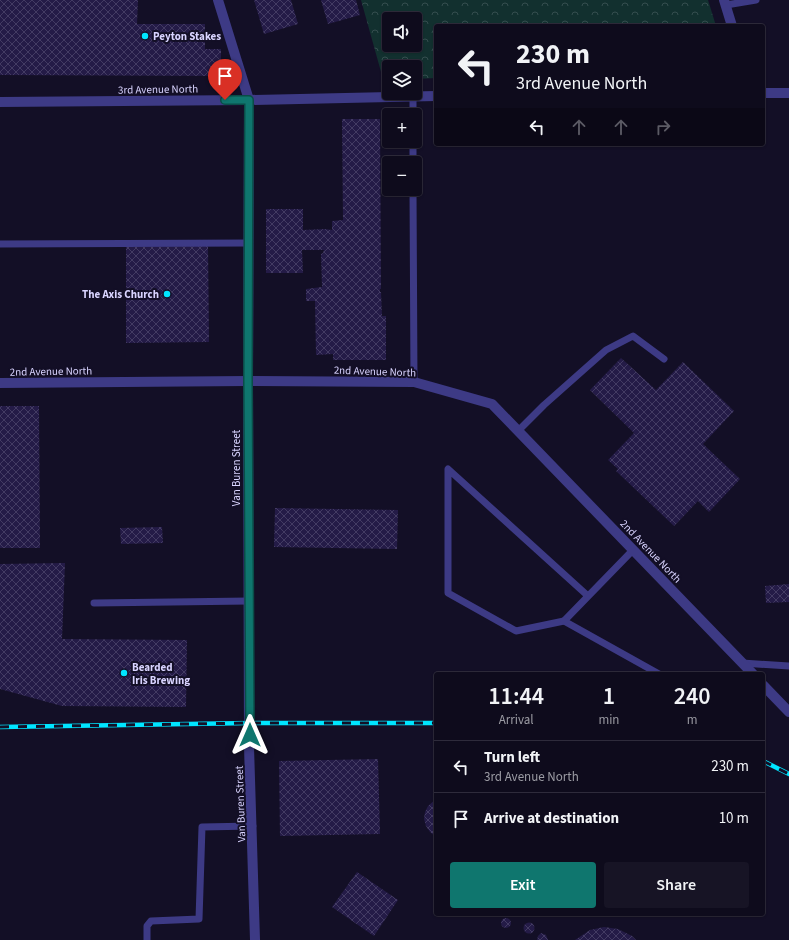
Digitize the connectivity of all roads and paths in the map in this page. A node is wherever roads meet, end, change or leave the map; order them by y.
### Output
1 (218, 0) edge
2 (756, 0) edge
3 (725, 2) edge
4 (731, 24) edge
5 (765, 93) edge
6 (789, 93) edge
7 (422, 95) edge
8 (382, 96) edge
9 (434, 96) edge
10 (249, 100) junction
11 (0, 102) edge
12 (413, 196) edge
13 (248, 243) junction
14 (0, 244) edge
15 (664, 359) dead end
16 (248, 381) junction
17 (414, 382) junction
18 (0, 383) edge
19 (518, 431) junction
20 (633, 550) junction
21 (588, 596) junction
22 (249, 601) junction
23 (94, 603) dead end
24 (564, 621) junction
25 (742, 663) junction
26 (789, 666) edge
27 (655, 672) edge
28 (750, 672) edge
29 (765, 687) edge
30 (789, 712) edge
31 (253, 826) junction
32 (147, 940) edge
33 (255, 940) edge

1 - 10 street, Van Buren Street
2 - 3 lane
3 - 4 street
5 - 6 street
7 - 9 street, 3rd Avenue North
8 - 10 street, 3rd Avenue North
10 - 11 street, 3rd Avenue North
10 - 13 street, Van Buren Street
12 - 17 lane
13 - 14 lane
13 - 16 street, Van Buren Street
15 - 19 lane
16 - 17 street, 2nd Avenue North
16 - 18 street, 2nd Avenue North
16 - 22 street, Van Buren Street
17 - 19 street, 2nd Avenue North
19 - 20 street, 2nd Avenue North
20 - 21 lane
20 - 25 street, 2nd Avenue North
21 - 24 lane
21 - 24 lane
22 - 23 lane
22 - 31 street, Van Buren Street
24 - 27 lane
25 - 26 lane
25 - 28 street, 2nd Avenue North
29 - 30 street
31 - 32 lane
31 - 33 street, Van Buren Street

